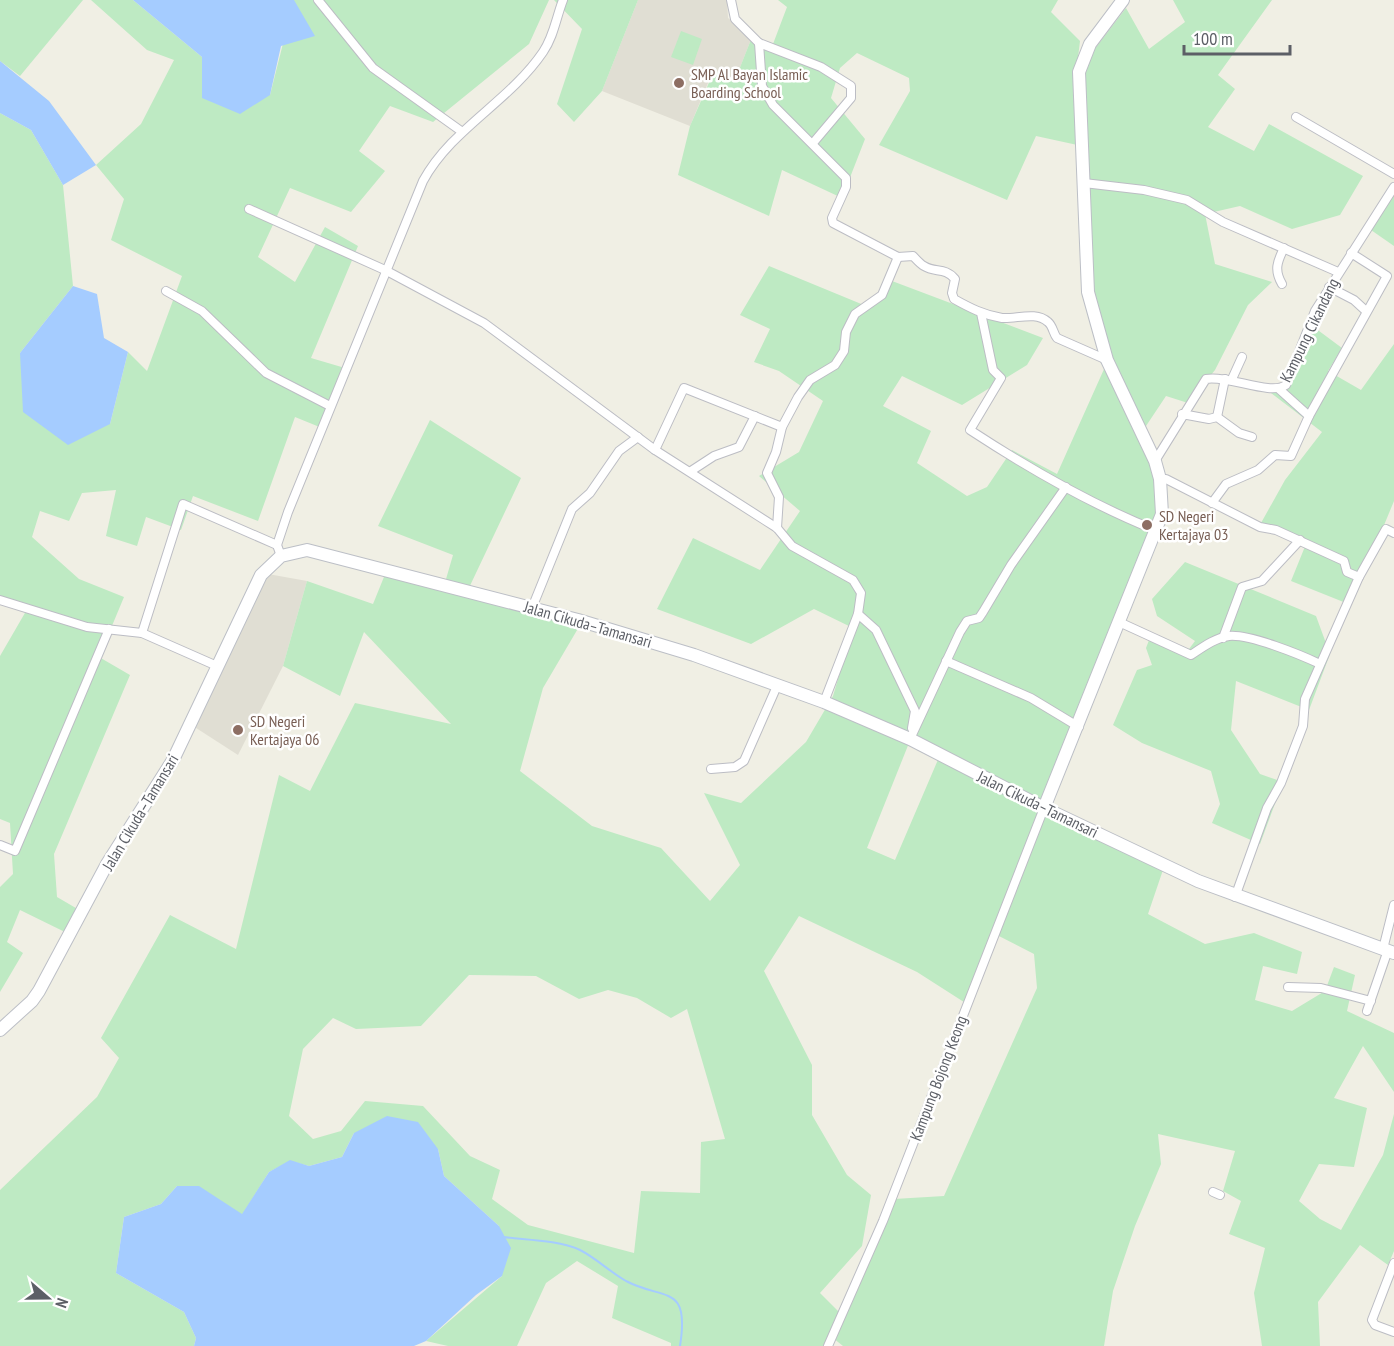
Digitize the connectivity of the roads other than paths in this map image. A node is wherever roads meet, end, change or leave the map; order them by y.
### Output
1 (318, 0) edge
2 (563, 0) edge
3 (731, 0) edge
4 (1123, 0) edge
5 (759, 43) junction
6 (1296, 117) dead end
7 (461, 131) junction
8 (813, 143) junction
9 (1394, 174) edge
10 (1084, 183) junction
11 (1394, 187) edge
12 (249, 209) dead end
13 (1284, 248) junction
14 (1351, 253) junction
15 (898, 257) junction
16 (385, 270) junction
17 (1338, 272) junction
18 (1282, 284) dead end
19 (1329, 287) junction
20 (166, 291) dead end
21 (1366, 311) junction
22 (981, 313) junction
23 (1242, 357) dead end
24 (1107, 360) junction
25 (1229, 379) junction
26 (1280, 389) junction
27 (330, 406) junction
28 (1182, 414) junction
29 (755, 416) junction
30 (1309, 416) junction
31 (1217, 417) junction
32 (782, 426) junction
33 (638, 437) junction
34 (1252, 437) dead end
35 (655, 450) junction
36 (1155, 461) junction
37 (691, 471) junction
38 (1160, 479) junction
39 (1066, 487) junction
40 (1212, 503) junction
41 (777, 528) junction
42 (1155, 530) junction
43 (1394, 533) edge
44 (1300, 540) junction
45 (279, 551) junction
46 (1359, 577) junction
47 (0, 600) edge
48 (532, 608) junction
49 (858, 614) junction
50 (1119, 622) junction
51 (109, 629) junction
52 (142, 633) junction
53 (1223, 638) junction
54 (946, 661) junction
55 (1320, 664) junction
56 (217, 666) junction
57 (777, 686) junction
58 (824, 702) junction
59 (1079, 727) junction
60 (910, 740) junction
61 (711, 769) dead end
62 (1044, 808) junction
63 (0, 845) edge
64 (1235, 897) junction
65 (1394, 905) edge
66 (1388, 951) edge
67 (1288, 987) dead end
68 (1371, 1001) junction
69 (1367, 1011) dead end
70 (0, 1030) edge
71 (1394, 1263) edge
72 (1394, 1332) edge
73 (828, 1346) edge

1 - 7 street
2 - 7 street
3 - 5 street
4 - 10 street
5 - 8 street
5 - 8 street
6 - 9 street
7 - 16 street
8 - 15 street
10 - 13 street
10 - 24 street
11 - 14 street, Kampung Cikandang
12 - 16 street
13 - 17 street
13 - 18 street
14 - 17 street, Kampung Cikandang
14 - 21 street
15 - 22 street
15 - 32 street
16 - 27 street
16 - 33 street
17 - 19 street, Kampung Cikandang
19 - 21 street
19 - 26 street, Kampung Cikandang
20 - 27 street
21 - 30 street
22 - 24 street
22 - 39 street
23 - 25 street
24 - 36 street
25 - 26 street, Kampung Cikandang
25 - 28 street
25 - 31 street
26 - 30 street
27 - 45 street
28 - 31 street
28 - 36 street
29 - 32 street
29 - 35 street
29 - 37 street
30 - 40 street
31 - 34 street
32 - 41 street
33 - 35 street
33 - 48 street
35 - 37 street
36 - 38 street
37 - 41 street
38 - 40 street
38 - 42 street
39 - 42 street
39 - 54 street
40 - 44 street
41 - 49 street
42 - 50 street
43 - 46 street
44 - 46 street
44 - 53 street
45 - 48 street, Jalan Cikuda–Tamansari
45 - 52 street
45 - 56 street, Jalan Cikuda–Tamansari
46 - 55 street
47 - 51 street
48 - 57 street, Jalan Cikuda–Tamansari
49 - 58 street
49 - 60 street
50 - 53 street
50 - 59 street
51 - 52 street
51 - 63 street
52 - 56 street
53 - 55 street
54 - 59 street
54 - 60 street
55 - 64 street
56 - 70 street, Jalan Cikuda–Tamansari
57 - 58 street, Jalan Cikuda–Tamansari
57 - 61 street
58 - 60 street, Jalan Cikuda–Tamansari
59 - 62 street
60 - 62 street, Jalan Cikuda–Tamansari
62 - 64 street, Jalan Cikuda–Tamansari
62 - 73 street, Kampung Bojong Keong
64 - 66 street, Jalan Cikuda–Tamansari
65 - 66 street
66 - 68 street
67 - 68 street
68 - 69 street
71 - 72 street

